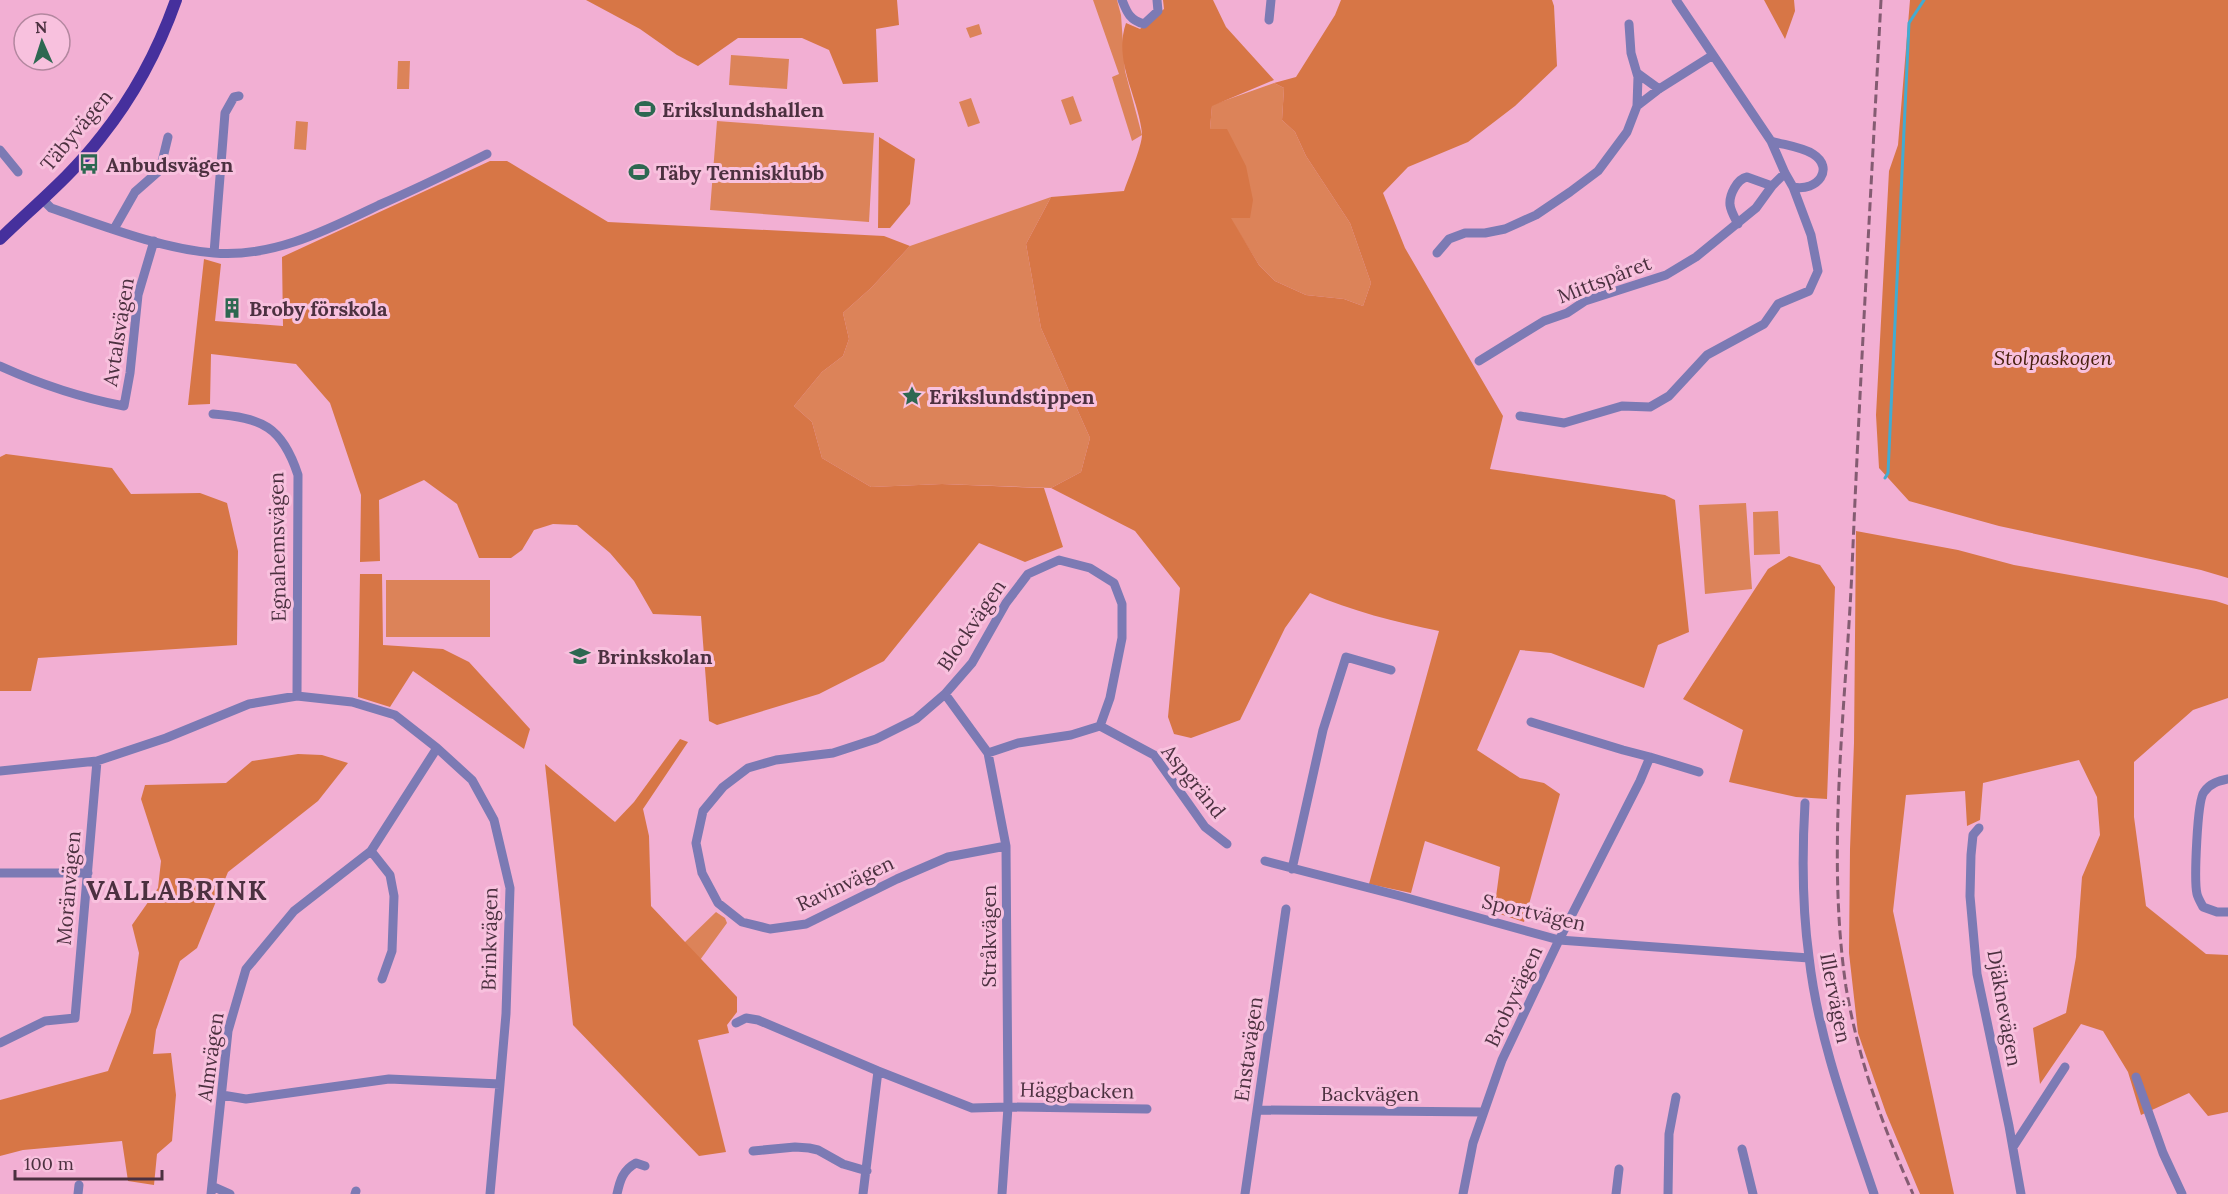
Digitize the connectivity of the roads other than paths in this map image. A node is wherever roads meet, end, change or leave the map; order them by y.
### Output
1 (176, 0) edge
2 (1122, 0) edge
3 (1157, 0) edge
4 (1271, 0) edge
5 (1676, 0) edge
6 (1269, 20) dead end
7 (1629, 24) dead end
8 (1713, 55) junction
9 (1637, 73) junction
10 (1659, 89) junction
11 (239, 96) dead end
12 (1637, 106) junction
13 (168, 137) dead end
14 (1771, 141) junction
15 (0, 150) edge
16 (487, 154) dead end
17 (18, 172) dead end
18 (1785, 173) junction
19 (1772, 186) junction
20 (1793, 187) junction
21 (42, 198) junction
22 (1737, 224) junction
23 (114, 229) junction
24 (0, 239) edge
25 (154, 241) junction
26 (1437, 253) dead end
27 (214, 254) junction
28 (1479, 361) dead end
29 (0, 366) edge
30 (213, 414) dead end
31 (1520, 416) dead end
32 (1391, 670) dead end
33 (945, 694) junction
34 (297, 696) junction
35 (1531, 722) dead end
36 (1100, 726) junction
37 (437, 748) junction
38 (988, 753) junction
39 (1650, 757) junction
40 (97, 761) junction
41 (0, 771) edge
42 (1699, 772) dead end
43 (2228, 779) edge
44 (1805, 802) dead end
45 (1979, 828) dead end
46 (1227, 844) dead end
47 (1006, 846) junction
48 (371, 851) junction
49 (1264, 861) dead end
50 (1292, 869) junction
51 (0, 873) edge
52 (88, 873) junction
53 (1286, 909) dead end
54 (2228, 912) edge
55 (1559, 940) junction
56 (1809, 958) junction
57 (381, 979) dead end
58 (736, 1023) dead end
59 (0, 1041) edge
60 (2065, 1067) dead end
61 (878, 1071) junction
62 (2136, 1077) dead end
63 (500, 1084) junction
64 (222, 1095) junction
65 (1676, 1097) dead end
66 (1008, 1107) junction
67 (1147, 1109) dead end
68 (1257, 1110) junction
69 (1483, 1112) junction
70 (2013, 1147) junction
71 (1742, 1149) dead end
72 (753, 1151) dead end
73 (645, 1166) dead end
74 (1619, 1169) dead end
75 (867, 1171) junction
76 (212, 1190) edge
77 (230, 1194) edge
78 (490, 1194) edge
79 (617, 1194) edge
80 (863, 1194) edge
81 (1002, 1194) edge
82 (1245, 1194) edge
83 (1463, 1194) edge
84 (1616, 1194) edge
85 (1668, 1194) edge
86 (1753, 1194) edge
87 (1874, 1194) edge
88 (2021, 1194) edge
89 (2182, 1194) edge

1 - 21 main road, Täbyvägen
2 - 3 street
4 - 6 street
5 - 8 street
7 - 9 street
8 - 10 street
8 - 14 street
9 - 10 street
9 - 12 street
10 - 12 street
11 - 27 street
12 - 26 street
13 - 23 street
14 - 18 street
14 - 20 street
15 - 17 street
16 - 27 street
18 - 19 street, Mittspåret
18 - 20 street
19 - 22 street, Mittspåret
19 - 22 street
20 - 31 street
21 - 23 street
21 - 24 main road, Täbyvägen
22 - 28 street, Mittspåret
23 - 25 street
25 - 27 street
25 - 29 street, Avtalsvägen
30 - 34 street, Egnahemsvägen
32 - 50 street
33 - 36 street, Blockvägen
33 - 38 street, Stråkvägen
33 - 47 street, Ravinvägen
34 - 37 street, Brinkvägen
34 - 40 street, Brinkvägen
35 - 39 street
36 - 38 street
36 - 46 street, Aspgränd
37 - 48 street, Almvägen
37 - 63 street, Brinkvägen
38 - 47 street, Stråkvägen
39 - 42 street
39 - 55 street, Brobyvägen
40 - 41 street, Brinkvägen
40 - 52 street, Moränvägen
43 - 54 street
44 - 56 street, Illervägen
45 - 70 street, Djäknevägen
47 - 66 street, Stråkvägen
48 - 57 street
48 - 64 street, Almvägen
49 - 50 street, Sportvägen
50 - 55 street, Sportvägen
51 - 52 street
52 - 59 street, Moränvägen
53 - 68 street, Enstavägen
55 - 56 street, Sportvägen
55 - 69 street, Brobyvägen
56 - 87 street, Illervägen
58 - 61 street, Häggbacken
60 - 70 street
61 - 66 street, Häggbacken
61 - 75 street
62 - 89 street
63 - 64 street
63 - 78 street, Brinkvägen
64 - 76 street, Almvägen
65 - 85 street
66 - 67 street, Häggbacken
66 - 81 street, Stråkvägen
68 - 69 street, Backvägen
68 - 82 street, Enstavägen
69 - 83 street, Brobyvägen
70 - 88 street, Djäknevägen
71 - 86 street
72 - 75 street
73 - 79 street
74 - 84 street
75 - 80 street
76 - 77 street

